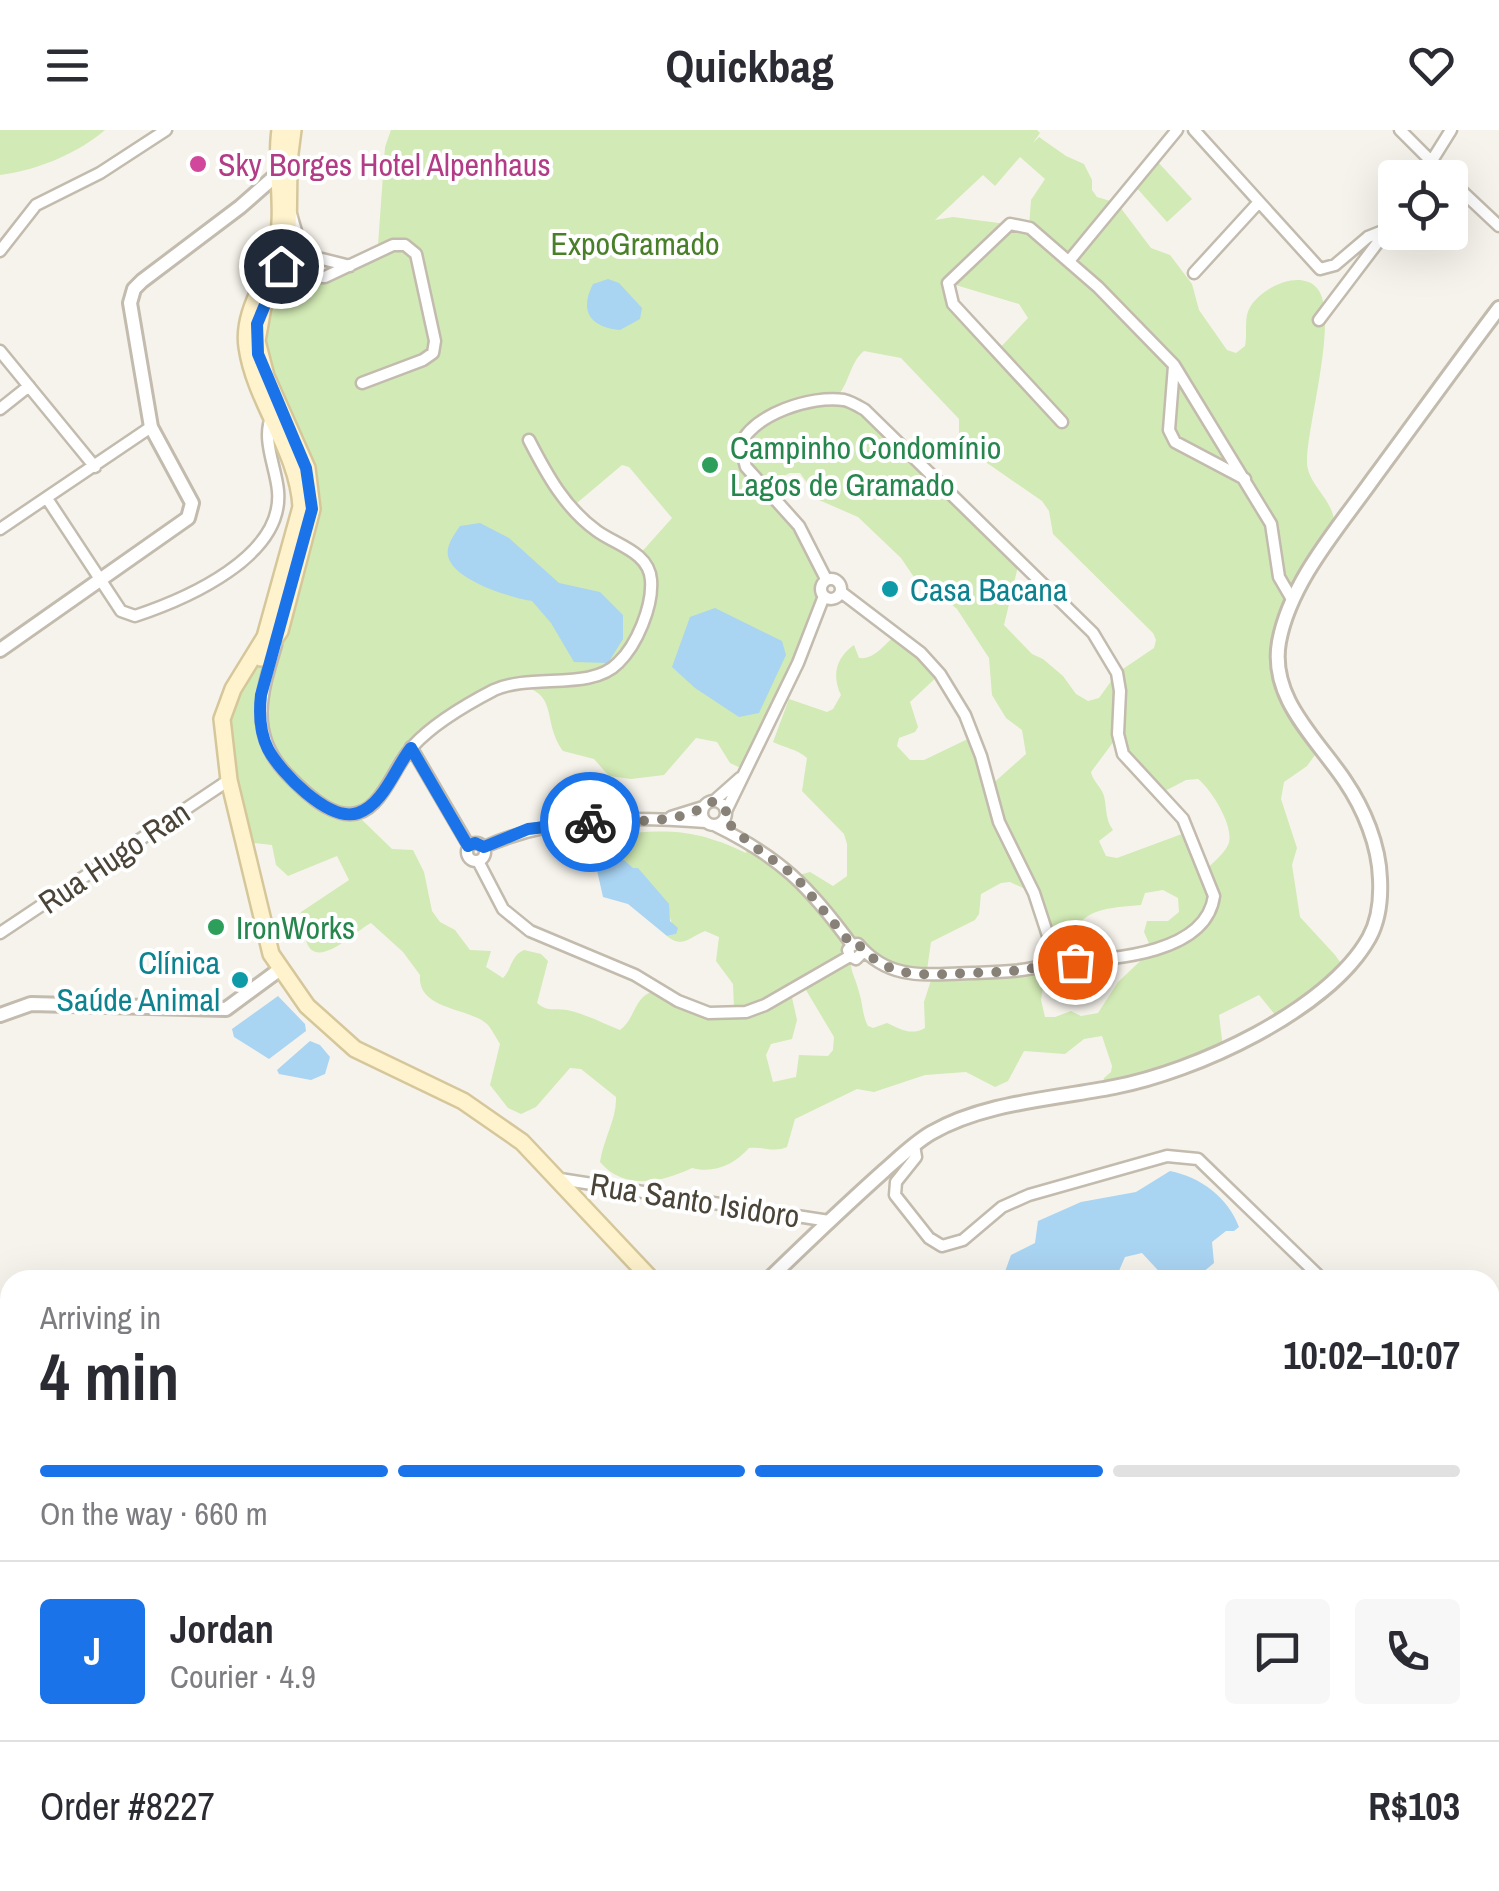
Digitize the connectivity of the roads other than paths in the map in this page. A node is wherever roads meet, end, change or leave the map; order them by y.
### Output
1 (166, 130) edge
2 (1177, 130) edge
3 (1194, 130) edge
4 (1400, 130) edge
5 (1452, 130) edge
6 (290, 131) edge
7 (1430, 160) edge
8 (1433, 160) edge
9 (288, 161) junction
10 (277, 176) junction
11 (1468, 196) edge
12 (1259, 202) junction
13 (290, 211) junction
14 (1499, 226) edge
15 (1378, 233) edge
16 (1378, 242) edge
17 (0, 250) edge
18 (1069, 261) junction
19 (351, 266) junction
20 (1194, 274) dead end
21 (262, 306) junction
22 (1499, 308) edge
23 (1319, 320) dead end
24 (0, 351) edge
25 (1174, 364) junction
26 (362, 382) dead end
27 (29, 386) junction
28 (0, 408) edge
29 (274, 421) junction
30 (1062, 422) dead end
31 (151, 427) junction
32 (529, 440) dead end
33 (96, 468) junction
34 (1244, 478) junction
35 (48, 500) junction
36 (0, 530) edge
37 (826, 580) junction
38 (101, 581) junction
39 (840, 592) junction
40 (824, 596) junction
41 (1294, 601) junction
42 (274, 628) junction
43 (0, 650) edge
44 (271, 652) junction
45 (240, 677) junction
46 (411, 748) junction
47 (745, 774) junction
48 (228, 780) junction
49 (709, 804) junction
50 (665, 819) junction
51 (718, 819) junction
52 (468, 846) junction
53 (484, 847) junction
54 (478, 862) junction
55 (0, 933) edge
56 (851, 951) junction
57 (1053, 951) junction
58 (1066, 962) junction
59 (1049, 964) junction
60 (279, 970) junction
61 (0, 1015) edge
62 (914, 1145) junction
63 (560, 1179) junction
64 (829, 1221) junction
65 (643, 1270) edge
66 (778, 1270) edge
67 (1313, 1270) edge

1 - 17 street
2 - 18 street
3 - 12 street
4 - 7 street
5 - 8 street
6 - 9 main road
6 - 10 main road
9 - 10 street
9 - 13 main road
10 - 29 main road
10 - 31 street
11 - 14 street
12 - 15 street
12 - 20 street
13 - 19 street
13 - 21 main road
16 - 23 street
18 - 25 street
18 - 30 street
19 - 21 street
19 - 26 street
21 - 29 main road
22 - 41 street
24 - 27 street
25 - 34 street
25 - 34 street
27 - 28 street
27 - 33 street
29 - 38 street
29 - 42 main road
31 - 33 street
31 - 38 street
32 - 46 street
33 - 35 street
34 - 41 street
35 - 36 street
35 - 38 street
37 - 39 street
37 - 40 street
37 - 58 street
38 - 43 street
39 - 40 street
39 - 57 street
40 - 47 street
41 - 62 street
42 - 44 main road
42 - 45 main road
44 - 45 main road
44 - 46 street
45 - 48 main road
46 - 52 street
47 - 49 street
47 - 51 street
48 - 55 street, Rua Hugo Ran
48 - 60 main road
49 - 50 street
49 - 51 street
49 - 51 street
50 - 51 street
50 - 53 street
51 - 56 street
52 - 53 street
52 - 54 street
53 - 54 street
54 - 56 street
56 - 59 street
57 - 58 street
57 - 59 street
58 - 59 street
60 - 61 street
60 - 63 main road
62 - 64 street
62 - 67 street
63 - 64 street, Rua Santo Isidoro
63 - 65 main road
64 - 66 street

